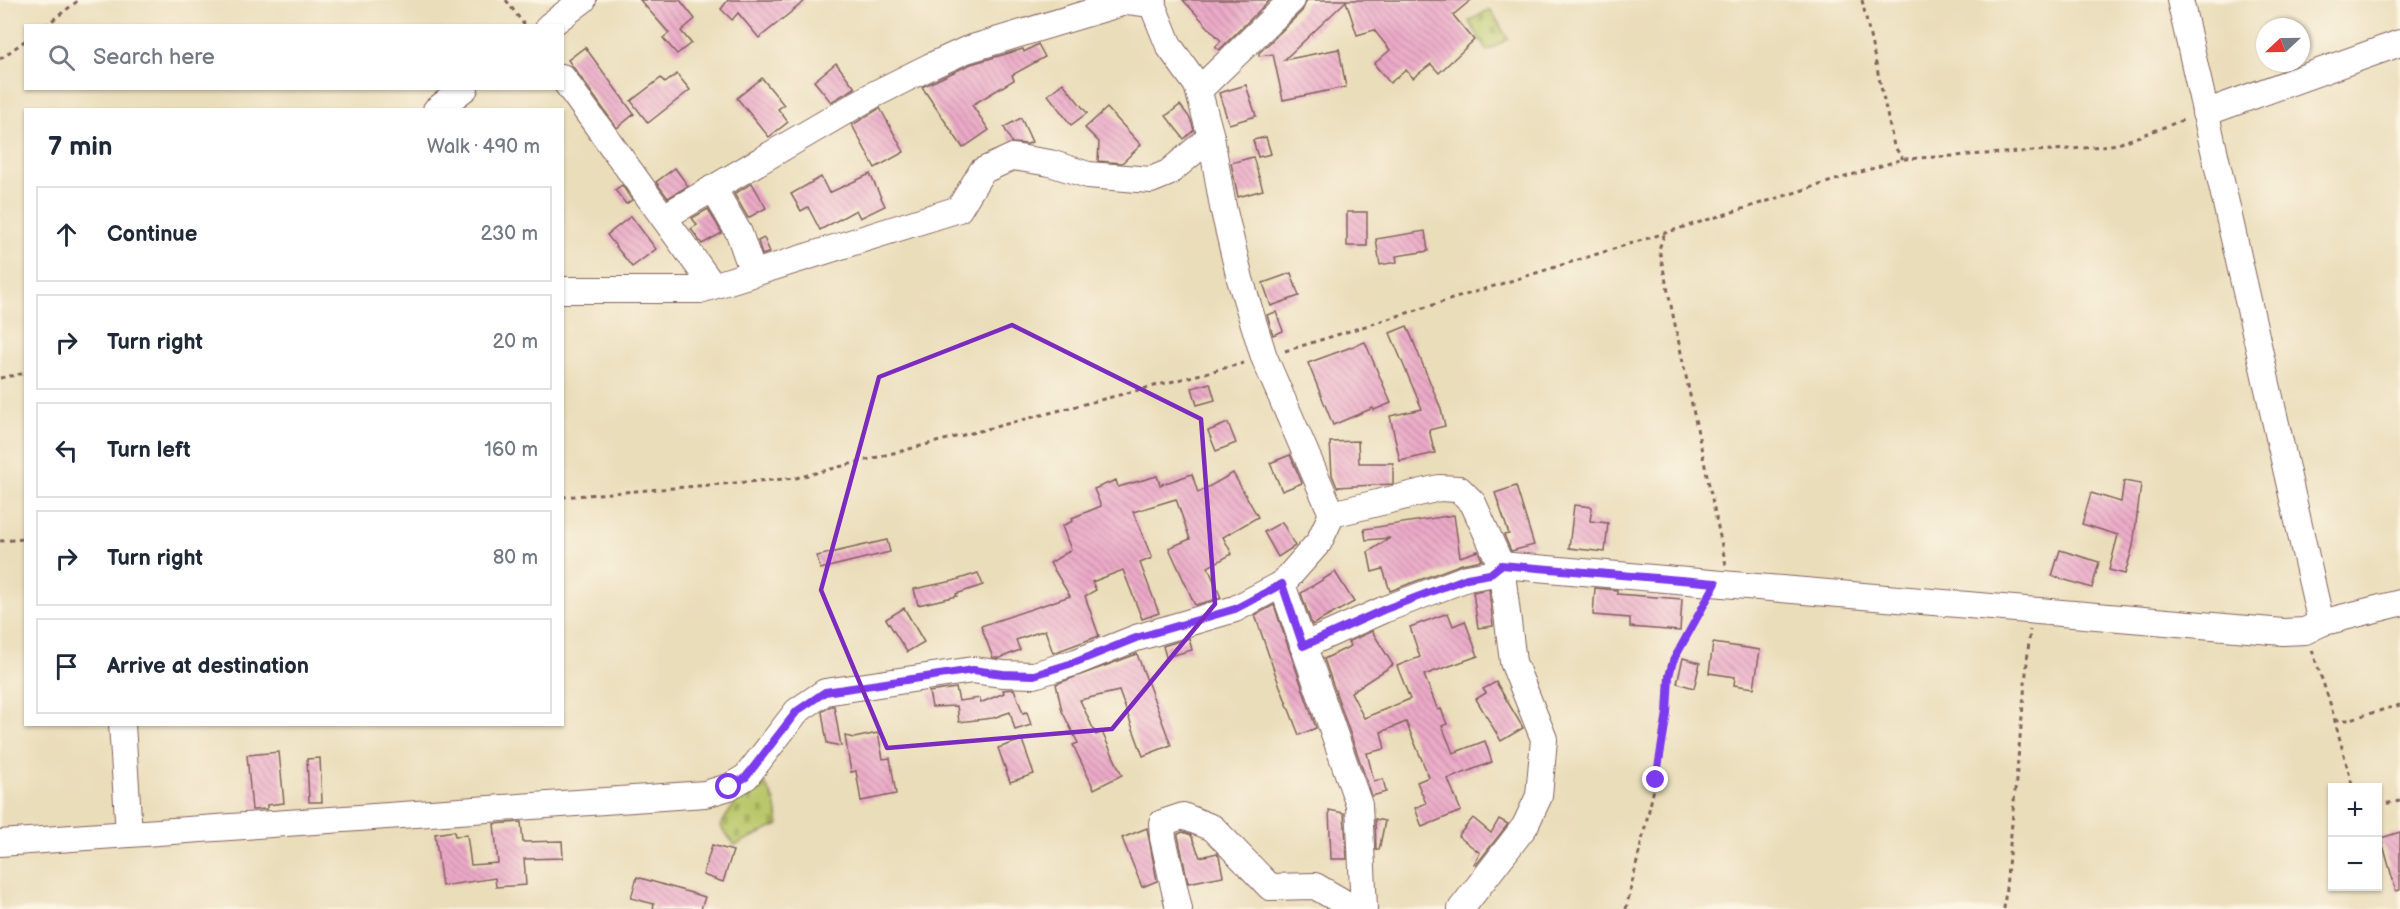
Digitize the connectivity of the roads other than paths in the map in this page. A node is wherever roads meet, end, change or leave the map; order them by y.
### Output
1 (583, 0) edge
2 (1292, 0) edge
3 (2180, 0) edge
4 (1140, 1) edge
5 (552, 24) edge
6 (2400, 43) edge
7 (564, 80) edge
8 (462, 90) edge
9 (1199, 90) junction
10 (439, 108) edge
11 (2205, 113) junction
12 (1212, 137) junction
13 (713, 188) junction
14 (664, 217) junction
15 (753, 273) junction
16 (713, 286) junction
17 (564, 290) edge
18 (1332, 514) junction
19 (1501, 565) junction
20 (1282, 584) junction
21 (2400, 603) edge
22 (2313, 627) junction
23 (1303, 646) junction
24 (122, 726) edge
25 (129, 834) junction
26 (0, 843) edge
27 (1179, 909) edge
28 (1355, 909) edge
29 (1364, 909) edge
30 (1461, 909) edge

1 - 5 street
2 - 9 street
3 - 11 street
4 - 9 street
4 - 13 street
6 - 11 street
7 - 14 street
8 - 10 street
9 - 12 street
11 - 22 street
12 - 15 street
12 - 18 street
13 - 14 street
13 - 15 street
14 - 16 street
15 - 16 street
16 - 17 street
18 - 19 street
18 - 20 street
19 - 22 street
19 - 23 street
19 - 30 street
20 - 23 street
20 - 25 street
21 - 22 street
23 - 29 street
24 - 25 street
25 - 26 street
27 - 28 street

